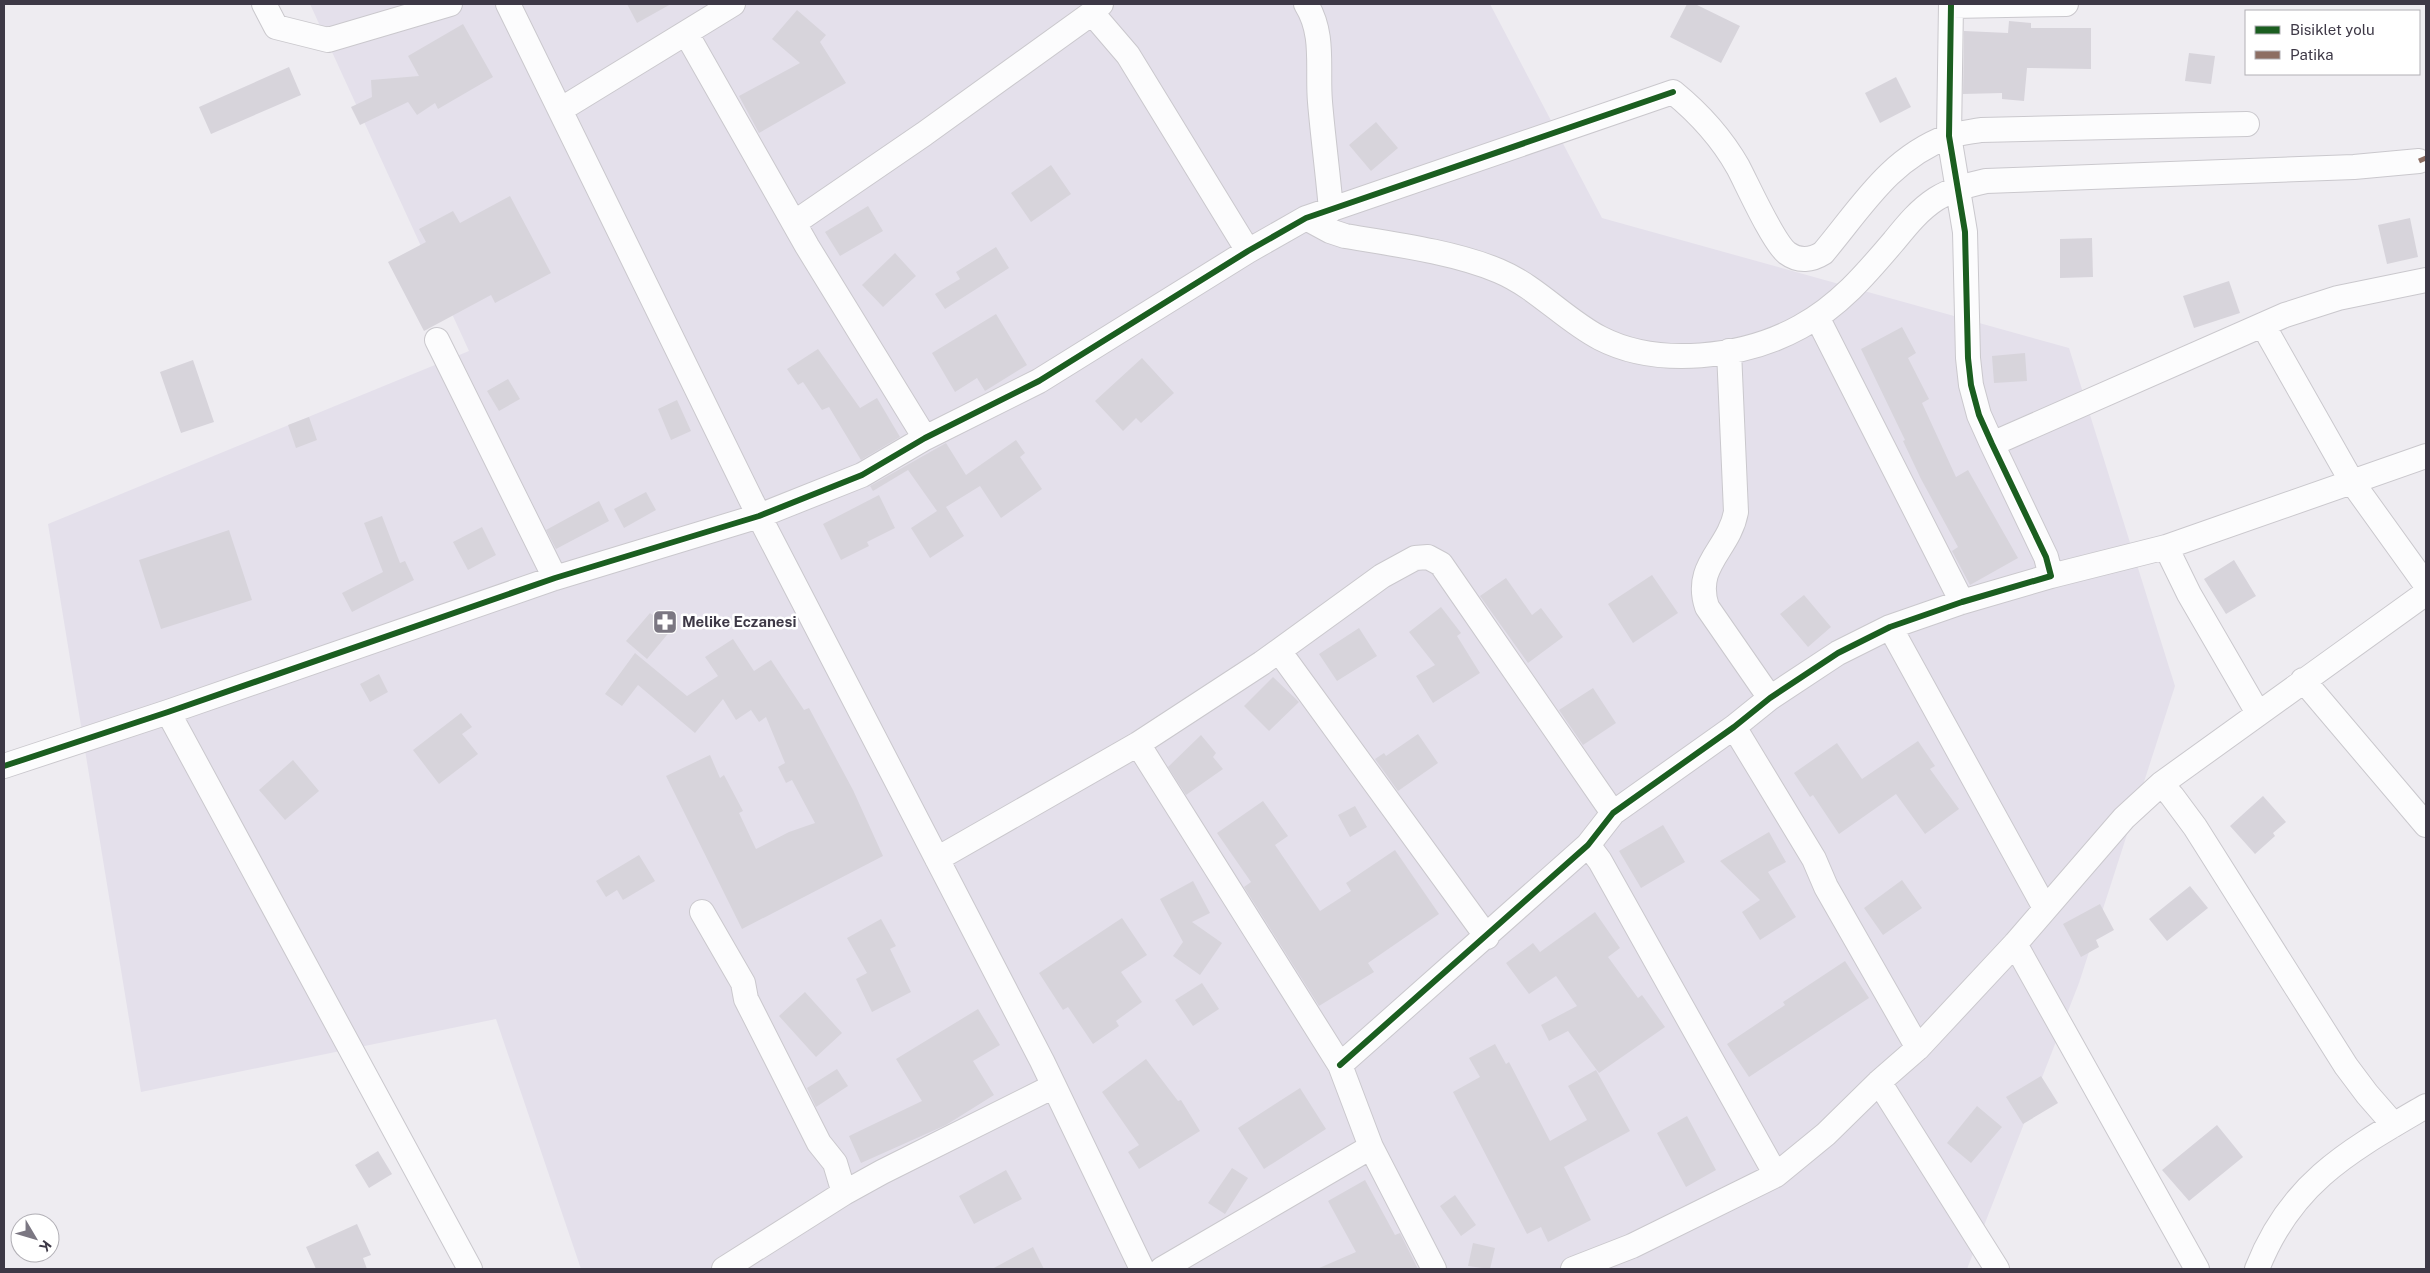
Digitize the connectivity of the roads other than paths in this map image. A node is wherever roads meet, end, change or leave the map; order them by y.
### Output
1 (264, 4) edge
2 (450, 4) edge
3 (508, 4) edge
4 (733, 4) edge
5 (1306, 4) edge
6 (2066, 4) edge
7 (1951, 5) edge
8 (1096, 8) edge
9 (686, 33) junction
10 (560, 110) junction
11 (2247, 124) dead end
12 (1949, 136) junction
13 (2419, 161) dead end
14 (1958, 188) junction
15 (1331, 210) junction
16 (1306, 218) junction
17 (794, 223) junction
18 (1248, 251) junction
19 (2426, 280) edge
20 (1817, 318) junction
21 (2263, 325) junction
22 (437, 340) dead end
23 (1729, 351) junction
24 (925, 438) junction
25 (1992, 444) junction
26 (2426, 456) edge
27 (2352, 482) junction
28 (759, 516) junction
29 (2166, 547) junction
30 (2051, 576) junction
31 (555, 578) junction
32 (2426, 585) edge
33 (2426, 593) edge
34 (1962, 602) junction
35 (1890, 627) junction
36 (1279, 651) junction
37 (2303, 680) junction
38 (1770, 698) junction
39 (168, 712) junction
40 (2258, 713) junction
41 (1734, 727) junction
42 (1138, 744) junction
43 (4, 766) edge
44 (2160, 784) junction
45 (1613, 813) junction
46 (2426, 825) edge
47 (1588, 845) junction
48 (937, 860) junction
49 (2045, 908) junction
50 (702, 912) dead end
51 (1487, 937) junction
52 (2015, 944) junction
53 (1918, 1048) junction
54 (1340, 1066) junction
55 (1879, 1082) junction
56 (1054, 1086) junction
57 (2426, 1106) edge
58 (2394, 1125) junction
59 (1371, 1147) junction
60 (1776, 1175) junction
61 (844, 1193) junction
62 (1599, 1264) edge
63 (470, 1269) edge
64 (724, 1269) edge
65 (1142, 1269) edge
66 (1162, 1269) edge
67 (1434, 1269) edge
68 (1573, 1269) edge
69 (1997, 1269) edge
70 (2197, 1269) edge
71 (2257, 1269) edge

1 - 2 street
3 - 10 street
4 - 9 street
5 - 15 street
6 - 7 street
7 - 12 street
8 - 17 street
8 - 18 street
9 - 10 street
9 - 17 street
10 - 28 street
11 - 12 street
12 - 14 street
12 - 15 street
13 - 14 street
14 - 20 street
14 - 25 street
15 - 16 street
16 - 18 street
16 - 23 street
17 - 24 street
18 - 24 street
19 - 21 street
20 - 23 street
20 - 34 street
21 - 25 street
21 - 27 street
22 - 31 street
23 - 38 street
24 - 28 street
25 - 30 street
26 - 27 street
27 - 29 street
27 - 32 street
28 - 31 street
28 - 48 street
29 - 30 street
29 - 40 street
30 - 34 street
31 - 39 street
33 - 37 street
34 - 35 street
35 - 38 street
35 - 49 street
36 - 42 street
36 - 45 street
36 - 51 street
37 - 40 street
37 - 46 street
38 - 41 street
39 - 43 street
39 - 63 street
40 - 44 street
41 - 45 street
41 - 53 street
42 - 48 street
42 - 54 street
44 - 49 street
44 - 58 street
45 - 47 street
47 - 51 street
47 - 60 street
48 - 56 street
49 - 52 street
50 - 61 street
51 - 54 street
52 - 53 street
52 - 70 street
53 - 55 street
54 - 59 street
55 - 60 street
55 - 69 street
56 - 61 street
56 - 65 street
57 - 58 street
58 - 71 street
59 - 66 street
59 - 67 street
60 - 62 street
61 - 64 street
62 - 68 street

